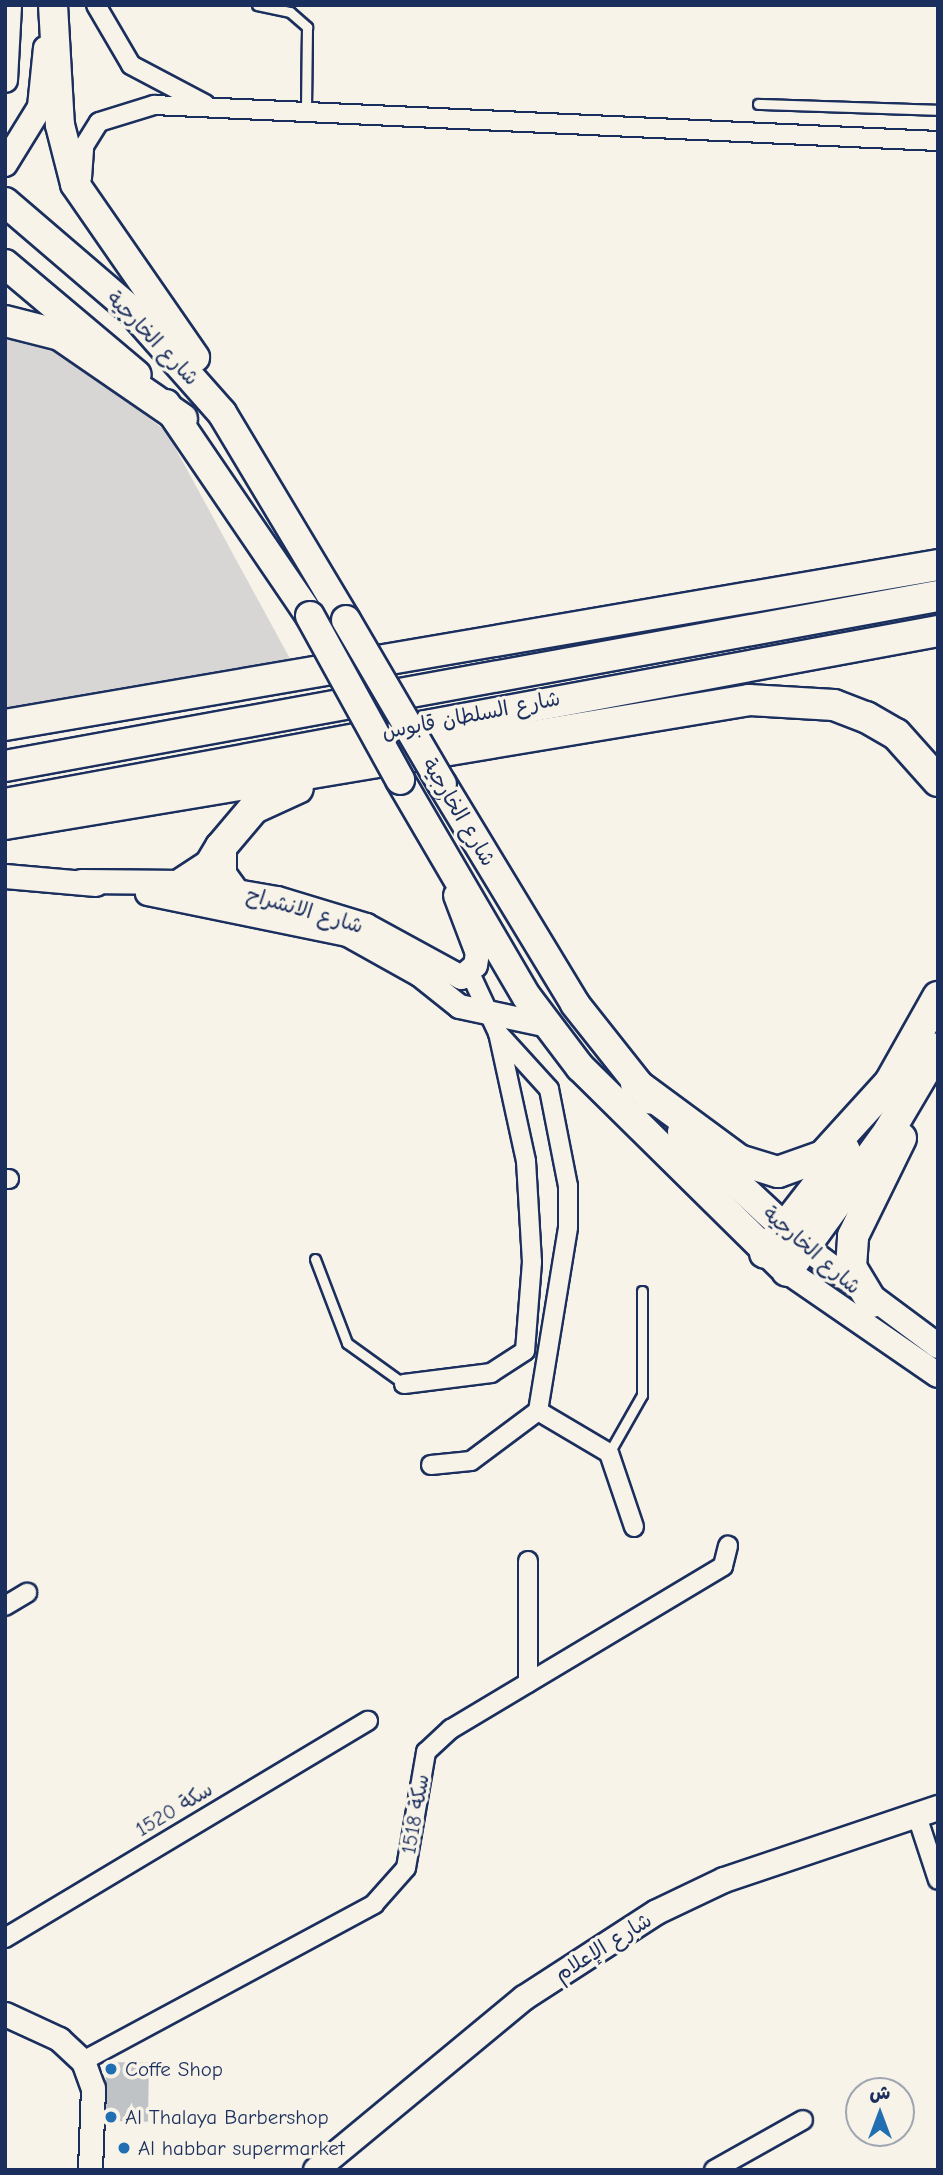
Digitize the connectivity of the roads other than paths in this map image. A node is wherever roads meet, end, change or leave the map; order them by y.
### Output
1 (9, 5) edge
2 (44, 5) edge
3 (54, 5) edge
4 (96, 5) edge
5 (257, 5) edge
6 (5, 80) edge
7 (758, 104) dead end
8 (218, 109) junction
9 (938, 110) edge
10 (306, 113) junction
11 (938, 141) edge
12 (5, 164) edge
13 (5, 202) edge
14 (102, 230) junction
15 (5, 264) edge
16 (5, 321) edge
17 (222, 413) junction
18 (182, 419) junction
19 (938, 565) edge
20 (938, 596) edge
21 (938, 631) edge
22 (5, 726) edge
23 (433, 753) junction
24 (5, 766) edge
25 (938, 781) edge
26 (5, 804) edge
27 (420, 814) junction
28 (5, 824) edge
29 (221, 847) junction
30 (5, 876) edge
31 (81, 881) junction
32 (184, 882) junction
33 (128, 890) junction
34 (232, 890) junction
35 (470, 973) junction
36 (938, 997) edge
37 (496, 1024) junction
38 (548, 1025) junction
39 (938, 1048) edge
40 (636, 1084) junction
41 (905, 1084) junction
42 (795, 1237) junction
43 (316, 1259) dead end
44 (776, 1262) junction
45 (642, 1291) dead end
46 (873, 1302) junction
47 (938, 1346) edge
48 (938, 1375) edge
49 (404, 1384) joint
50 (538, 1411) junction
51 (609, 1453) junction
52 (431, 1465) dead end
53 (635, 1527) dead end
54 (728, 1546) dead end
55 (528, 1561) dead end
56 (27, 1593) dead end
57 (5, 1606) edge
58 (528, 1683) junction
59 (368, 1721) dead end
60 (928, 1814) edge
61 (938, 1880) edge
62 (5, 1938) edge
63 (5, 2014) edge
64 (83, 2061) junction
65 (803, 2120) dead end
66 (90, 2170) edge
67 (316, 2170) edge
68 (713, 2170) edge

1 - 6 main road
2 - 12 main road
3 - 14 main road
4 - 8 street
5 - 10 lane
7 - 9 lane
8 - 10 street
8 - 14 street
10 - 11 street
13 - 17 main road, شارع الخارجية
14 - 17 main road
15 - 18 main road, شارع الخارجية
16 - 18 highway
17 - 40 main road, شارع الخارجية, bridge
18 - 27 main road, شارع الخارجية, bridge
19 - 22 highway
20 - 24 highway, شارع السلطان قابوس
21 - 26 highway, شارع السلطان قابوس
23 - 25 highway
23 - 28 highway
23 - 29 highway
27 - 35 street
27 - 38 main road, شارع الخارجية
29 - 32 highway
29 - 34 highway
30 - 31 street, شارع الانشراح
31 - 32 street, شارع الانشراح
31 - 33 street, شارع الانشراح
32 - 33 street
32 - 34 street, شارع الانشراح
33 - 37 street, شارع الانشراح
34 - 35 street, شارع الانشراح
35 - 37 street
36 - 41 highway
37 - 38 street, شارع الانشراح
37 - 49 street
37 - 50 street
38 - 44 main road, شارع الخارجية
39 - 41 highway
40 - 41 highway
40 - 42 main road, شارع الخارجية
41 - 42 highway
41 - 46 highway
42 - 44 highway
42 - 46 main road, شارع الخارجية
43 - 49 lane
44 - 48 main road, شارع الخارجية
45 - 51 lane
46 - 47 main road, شارع الخارجية
50 - 51 street
50 - 52 street
51 - 53 street
54 - 58 street, سكة 1518
55 - 58 street
56 - 57 street
58 - 64 street, سكة 1518
59 - 62 street, سكة 1520
60 - 61 street
60 - 67 main road, شارع الإعلام
63 - 64 street
64 - 66 street
65 - 68 street

